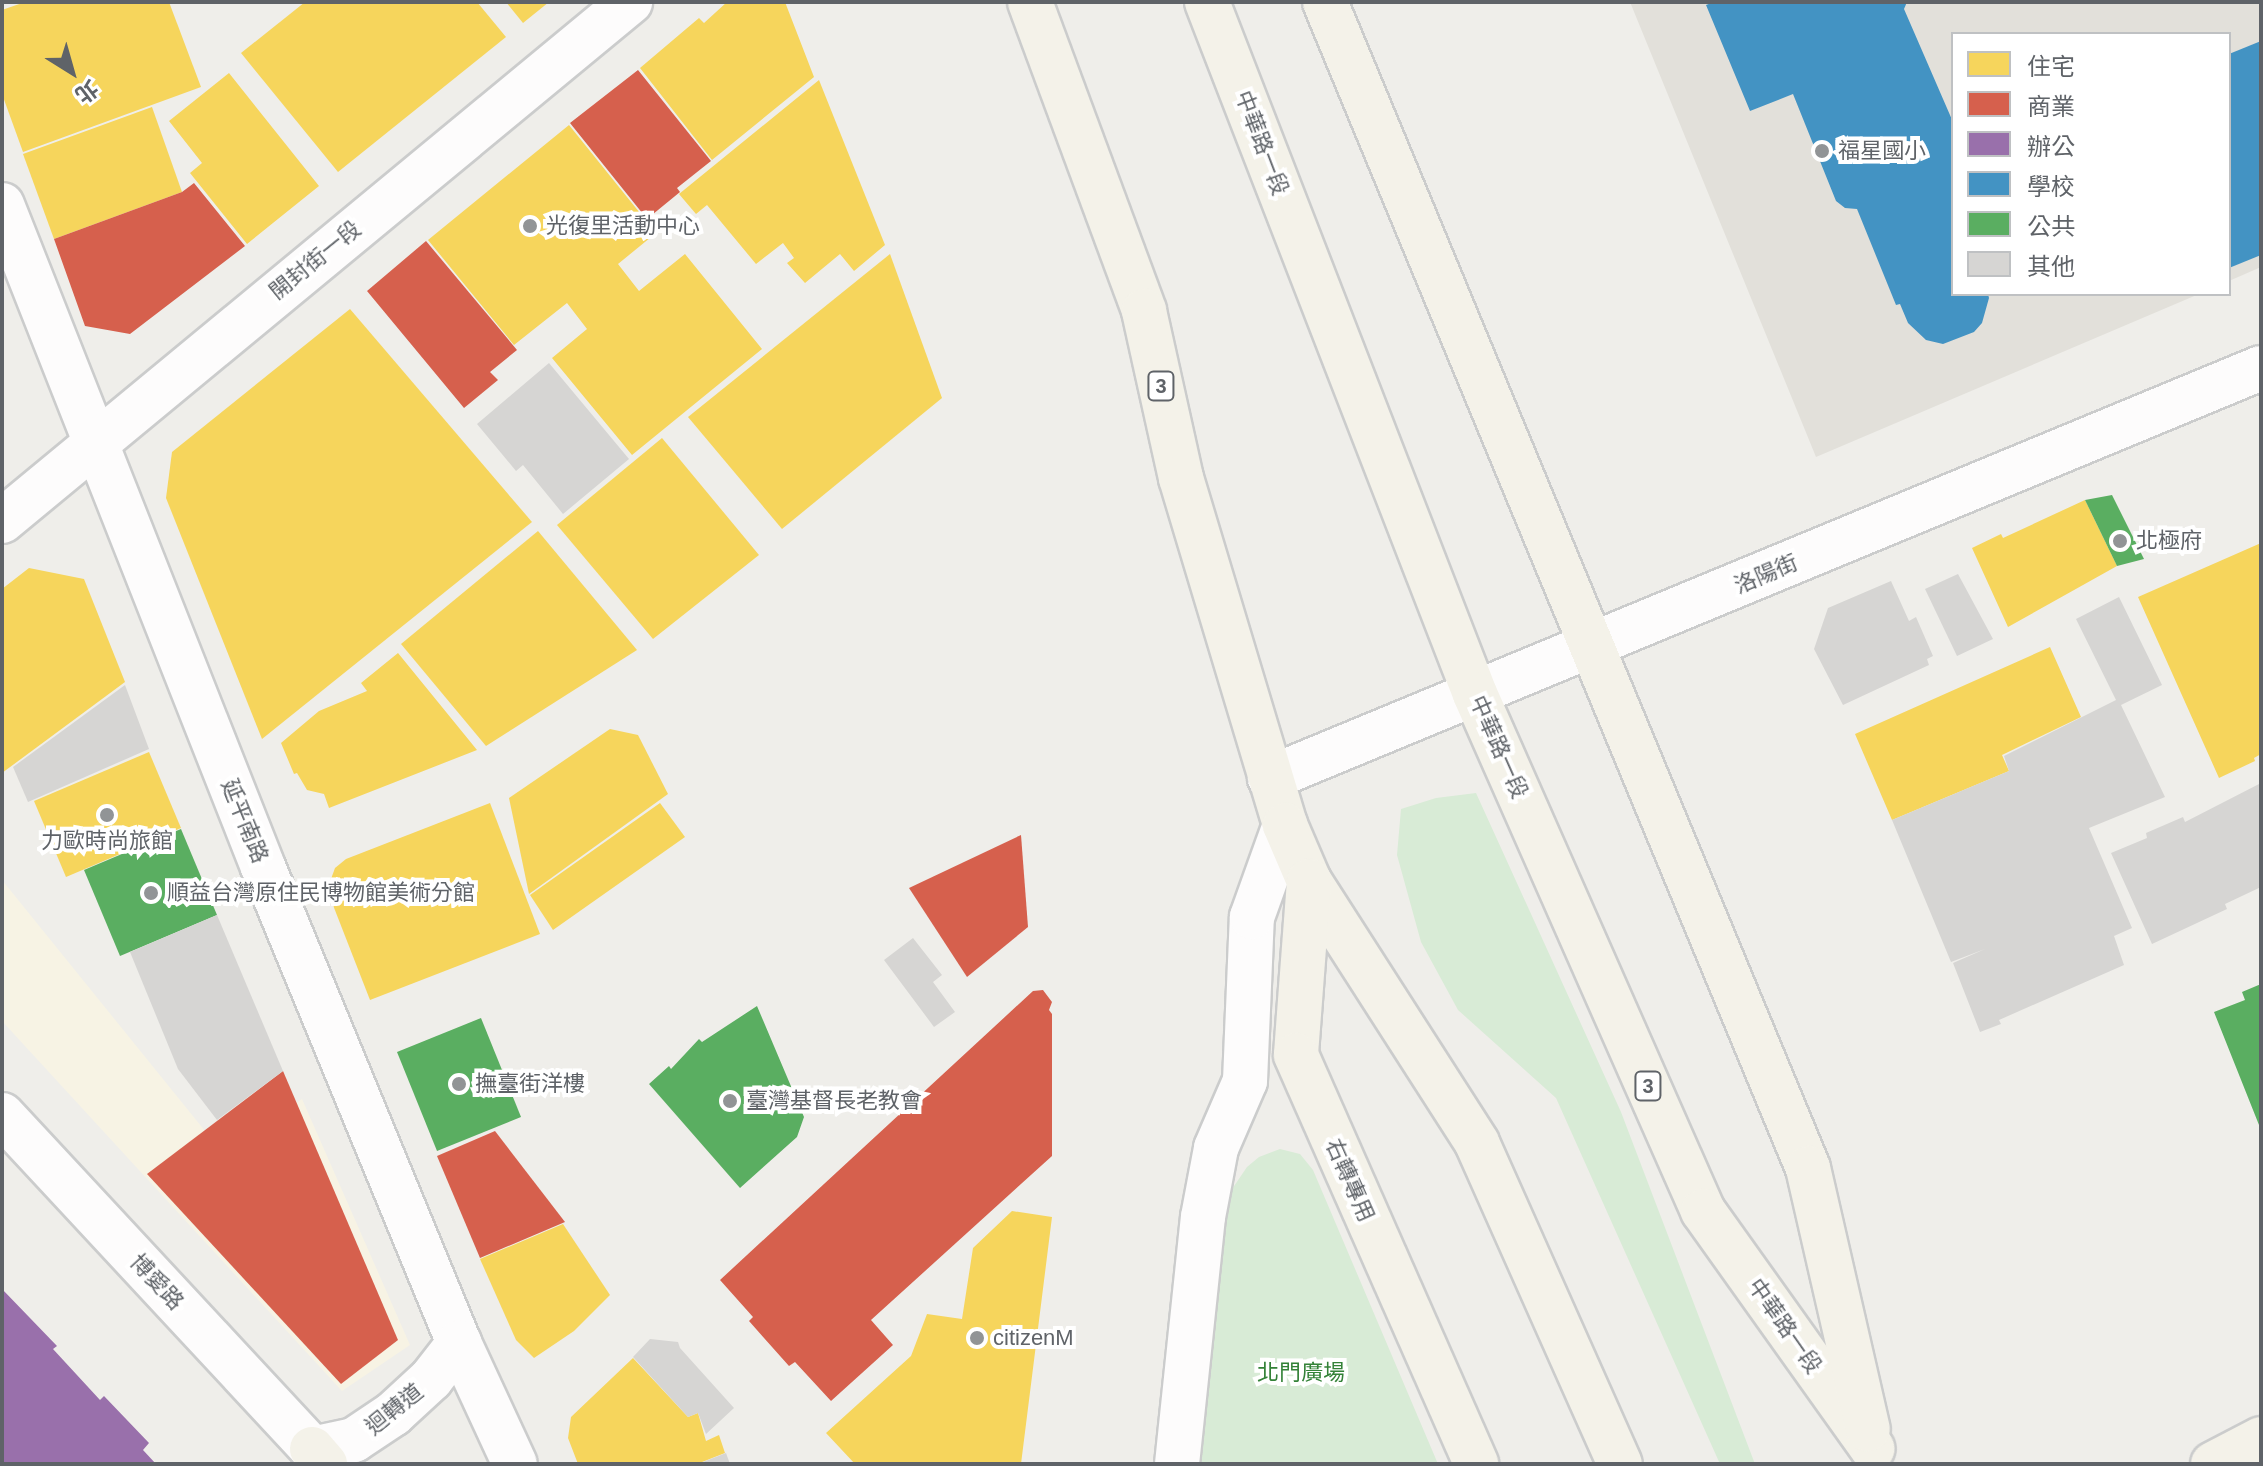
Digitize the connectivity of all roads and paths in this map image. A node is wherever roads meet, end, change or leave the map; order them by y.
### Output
1 (630, 2) edge
2 (1030, 2) edge
3 (1207, 2) edge
4 (1325, 2) edge
5 (2, 205) edge
6 (2261, 368) edge
7 (95, 442) junction
8 (2, 521) edge
9 (1590, 646) junction
10 (1475, 694) junction
11 (1270, 778) junction
12 (1285, 825) junction
13 (1309, 881) junction
14 (2, 1115) edge
15 (459, 1343) junction
16 (2261, 1439) edge
17 (507, 1448) edge
18 (318, 1456) edge
19 (1872, 1456) edge
20 (1177, 1464) edge
21 (1476, 1464) edge
22 (1620, 1464) edge
23 (2213, 1464) edge

1 - 7 street, 開封街一段
2 - 11 main road, 3
3 - 10 main road, 中華路一段 / 3
4 - 9 main road, 中華路一段 / 3
5 - 7 street, 延平南路
6 - 9 street, 洛陽街
7 - 8 street, 開封街一段
7 - 15 street, 延平南路
9 - 10 street, 洛陽街
9 - 19 main road, 中華路一段 / 3
10 - 11 street, 洛陽街
10 - 19 main road, 中華路一段 / 3
11 - 12 main road, 3
12 - 13 main road, 3
12 - 20 street
13 - 21 main road, 右轉專用
13 - 22 main road, 3
14 - 18 street, 博愛路
15 - 17 street, 延平南路
15 - 18 street, 迴轉道
16 - 23 main road

